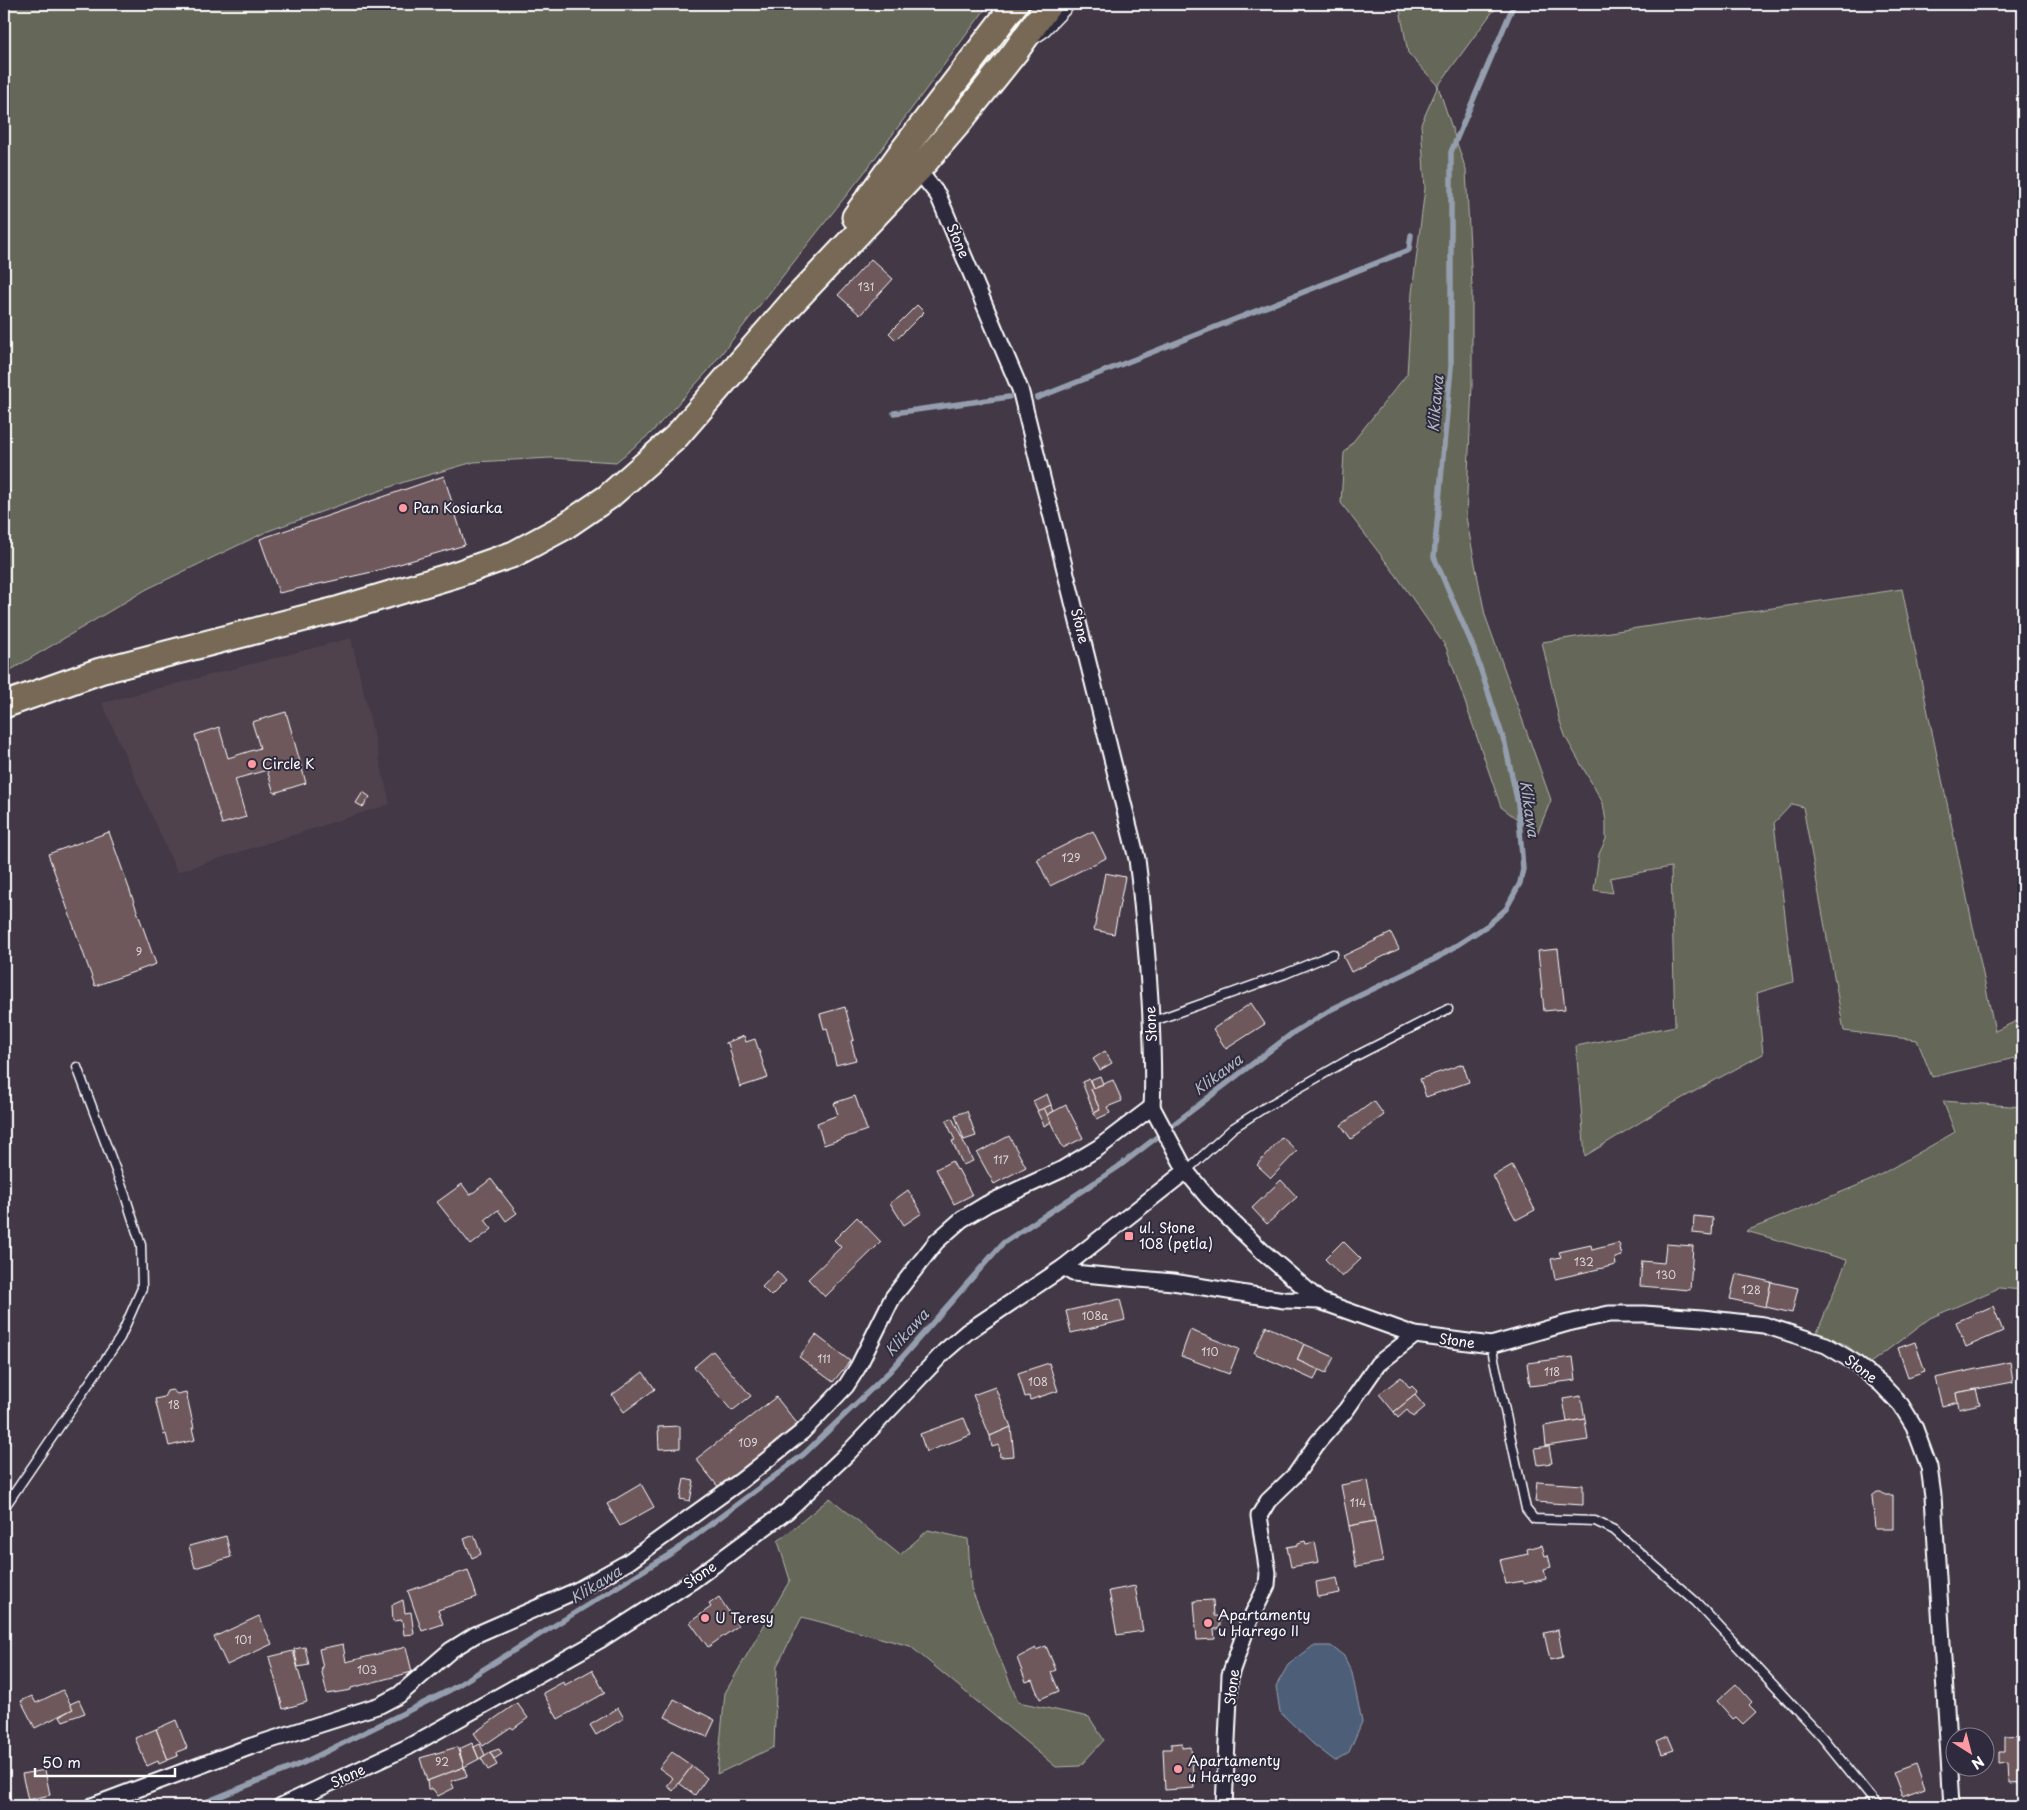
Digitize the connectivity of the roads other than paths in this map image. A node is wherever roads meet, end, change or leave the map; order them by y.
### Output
1 (1015, 4) edge
2 (1049, 4) edge
3 (1072, 4) edge
4 (1015, 52) junction
5 (909, 161) junction
6 (4, 705) edge
7 (1333, 954) dead end
8 (1448, 1009) dead end
9 (1151, 1022) junction
10 (77, 1067) dead end
11 (1152, 1107) junction
12 (1186, 1171) junction
13 (1064, 1267) junction
14 (1320, 1301) junction
15 (1414, 1335) junction
16 (1491, 1346) junction
17 (4, 1508) edge
18 (92, 1806) edge
19 (281, 1806) edge
20 (1224, 1806) edge
21 (1878, 1806) edge
22 (1952, 1806) edge

1 - 5 highway
2 - 4 highway
3 - 4 lane
4 - 5 highway
5 - 6 highway
5 - 9 street, Słone
7 - 9 lane
8 - 12 lane
9 - 11 street, Słone
10 - 17 lane
11 - 12 street
11 - 18 street
12 - 13 street, Słone
12 - 14 street, Słone
13 - 14 street, Słone
13 - 19 street, Słone
14 - 15 street, Słone
15 - 16 street, Słone
15 - 20 street, Słone
16 - 21 lane
16 - 22 street, Słone

